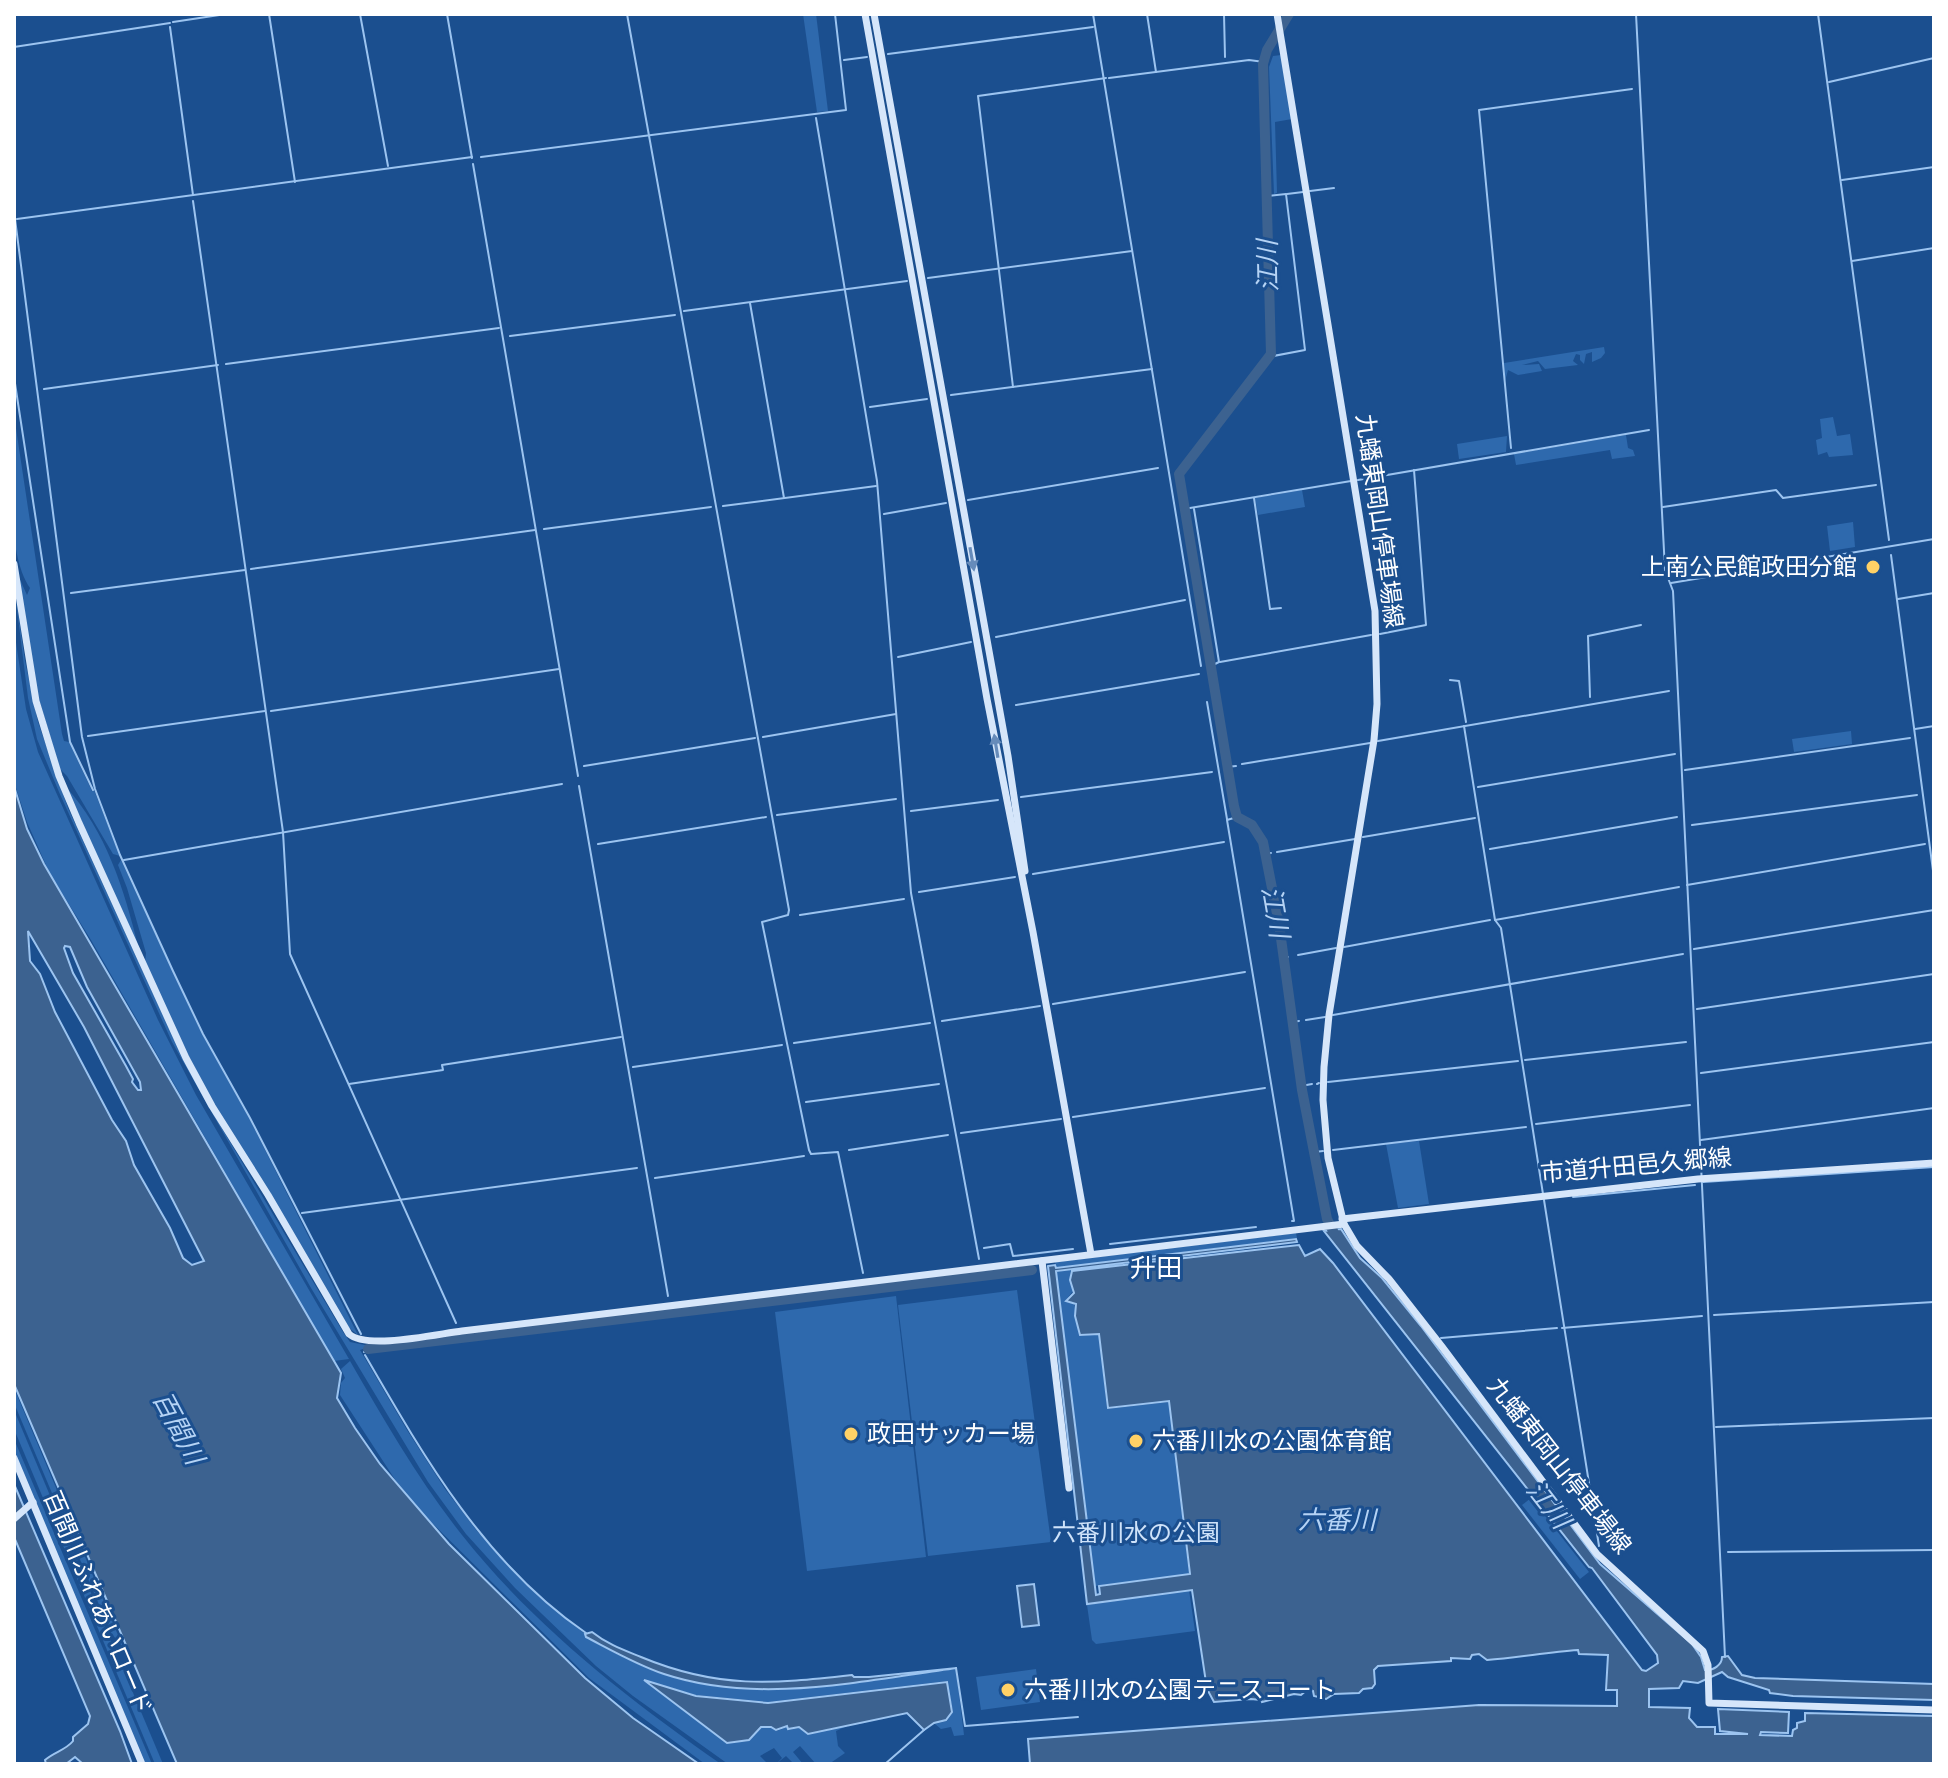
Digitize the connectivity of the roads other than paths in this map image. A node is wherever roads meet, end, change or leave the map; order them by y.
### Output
1 (865, 14) edge
2 (874, 14) edge
3 (1277, 15) edge
4 (14, 564) edge
5 (1033, 932) junction
6 (1934, 1163) edge
7 (1341, 1223) junction
8 (1091, 1254) junction
9 (1042, 1261) junction
10 (14, 1458) edge
11 (1069, 1488) dead end
12 (29, 1506) junction
13 (14, 1519) edge
14 (1934, 1710) edge
15 (142, 1764) edge

5 -> 1 main road
2 -> 5 main road
3 - 7 main road, 九蟠東岡山停車場線
4 - 9 main road
5 - 8 main road
6 - 7 main road, 市道升田邑久郷線
7 - 8 main road
7 - 14 main road, 九蟠東岡山停車場線
8 - 9 main road
9 - 11 main road
10 - 12 main road, 百間川ふれあいロード
12 - 13 main road
12 - 15 main road, 百間川ふれあいロード

